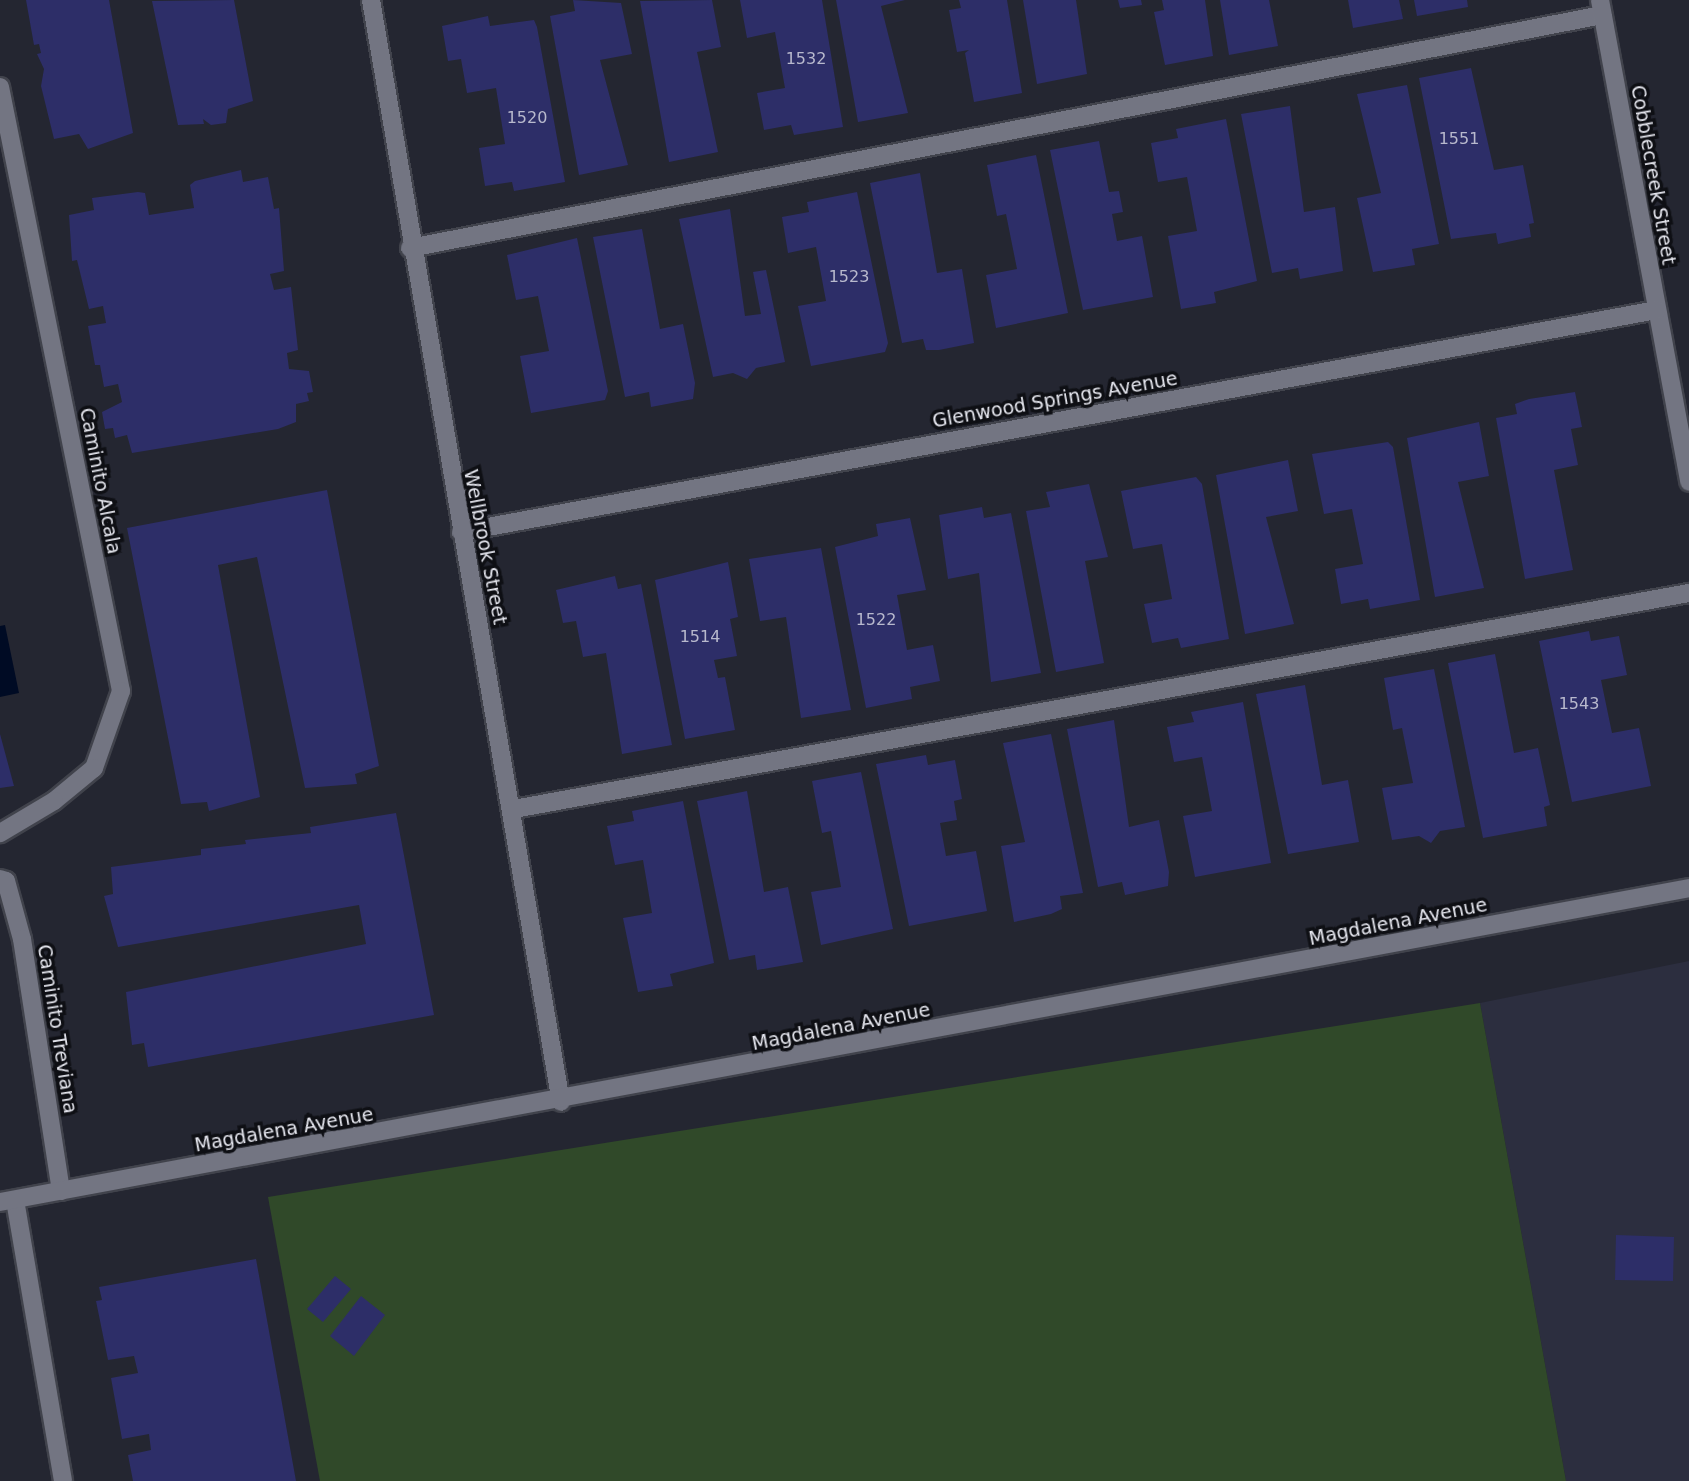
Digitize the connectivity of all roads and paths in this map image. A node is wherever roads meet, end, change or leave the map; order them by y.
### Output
1 (371, 0) edge
2 (1601, 8) edge
3 (0, 87) edge
4 (410, 248) junction
5 (1657, 310) junction
6 (1689, 482) edge
7 (461, 531) junction
8 (1689, 593) edge
9 (514, 809) junction
10 (0, 833) edge
11 (0, 879) edge
12 (1689, 888) edge
13 (561, 1102) junction
14 (61, 1191) junction
15 (8, 1201) edge
16 (63, 1481) edge

1 - 4 street, Wellbrook Street
2 - 4 street
2 - 5 street, Cobblecreek Street
3 - 10 street, Caminito Alcala
4 - 7 street, Wellbrook Street
5 - 6 street, Cobblecreek Street
5 - 7 street, Glenwood Springs Avenue
7 - 9 street, Wellbrook Street
8 - 9 street
9 - 13 street, Wellbrook Street
11 - 14 street, Caminito Treviana
12 - 13 street, Magdalena Avenue
13 - 14 street, Magdalena Avenue
14 - 15 street, Magdalena Avenue
15 - 16 street

